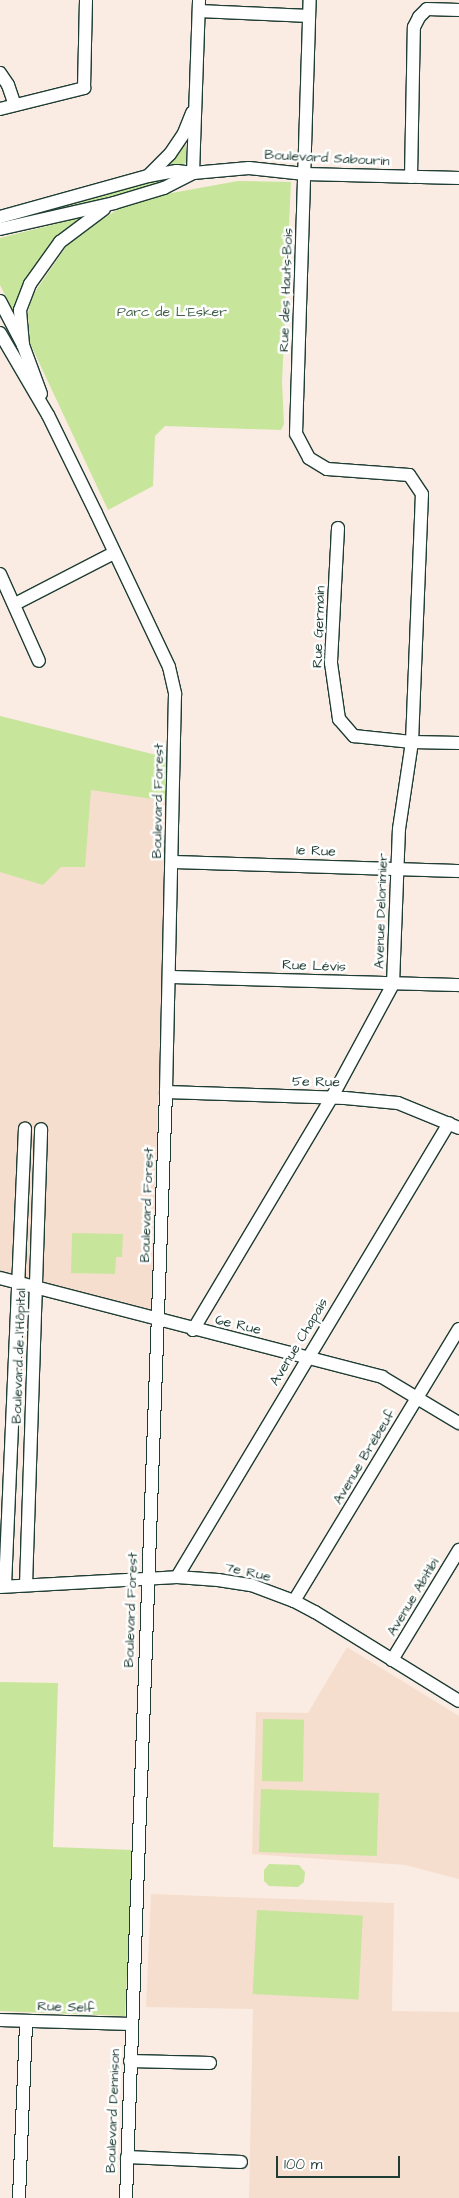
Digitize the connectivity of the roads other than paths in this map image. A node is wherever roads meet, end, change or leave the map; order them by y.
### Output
1 (86, 0) edge
2 (310, 0) edge
3 (199, 6) edge
4 (459, 10) edge
5 (309, 16) junction
6 (0, 73) edge
7 (196, 96) junction
8 (15, 105) junction
9 (0, 109) edge
10 (194, 173) junction
11 (305, 174) junction
12 (148, 176) junction
13 (411, 177) junction
14 (459, 178) edge
15 (114, 203) junction
16 (0, 216) edge
17 (0, 229) edge
18 (0, 301) edge
19 (0, 333) edge
20 (22, 345) junction
21 (48, 415) junction
22 (409, 475) joint
23 (338, 528) dead end
24 (114, 553) junction
25 (0, 574) edge
26 (15, 604) junction
27 (39, 660) dead end
28 (412, 742) junction
29 (459, 743) edge
30 (172, 862) junction
31 (397, 868) junction
32 (459, 871) edge
33 (169, 977) junction
34 (394, 984) junction
35 (459, 985) edge
36 (166, 1092) junction
37 (332, 1097) junction
38 (454, 1126) edge
39 (25, 1128) dead end
40 (41, 1129) dead end
41 (0, 1278) edge
42 (18, 1282) junction
43 (36, 1287) junction
44 (158, 1320) junction
45 (459, 1328) edge
46 (193, 1330) junction
47 (308, 1357) junction
48 (418, 1398) junction
49 (459, 1423) edge
50 (459, 1550) edge
51 (178, 1577) junction
52 (147, 1578) junction
53 (26, 1585) junction
54 (2, 1586) edge
55 (294, 1601) junction
56 (392, 1660) junction
57 (459, 1701) edge
58 (0, 2020) edge
59 (26, 2021) junction
60 (132, 2024) junction
61 (130, 2061) junction
62 (210, 2063) dead end
63 (127, 2157) junction
64 (241, 2162) dead end
65 (19, 2198) edge
66 (126, 2198) edge

1 - 8 street
2 - 5 street, Rue des Hauts-Bois
3 - 5 street
3 - 7 street
4 - 13 street
5 - 11 street, Rue des Hauts-Bois
6 - 8 street
7 - 10 street
7 - 12 street
8 - 9 street
10 - 11 street, Boulevard Sabourin
10 - 12 street, Boulevard Sabourin
10 - 15 street, Boulevard Sabourin
11 - 13 street, Boulevard Sabourin
11 - 22 street, Rue des Hauts-Bois
12 - 16 street, Boulevard Sabourin
13 - 14 street, Boulevard Sabourin
15 - 17 street, Boulevard Sabourin
15 - 20 street
18 - 20 street, Boulevard Forest
19 - 21 street, Boulevard Forest
20 - 21 street, Boulevard Forest
21 - 24 street, Boulevard Forest
22 - 28 street, Avenue Delorimier
23 - 28 street, Rue Germain
24 - 26 street
24 - 30 street, Boulevard Forest
25 - 26 street
26 - 27 street
28 - 29 street, Rue Germain
28 - 31 street, Avenue Delorimier
30 - 31 street, 1e Rue
30 - 33 street, Boulevard Forest
31 - 32 street, 1e Rue
31 - 34 street, Avenue Delorimier
33 - 34 street, Rue Lévis
33 - 36 street, Boulevard Forest
34 - 35 street, Rue Lévis
34 - 37 street, Avenue Delorimier
36 - 37 street, 5e Rue
36 - 44 street, Boulevard Forest
37 - 38 street, 5e Rue
37 - 46 street, Avenue Delorimier
38 - 47 street, Avenue Chapais
39 - 42 street, Boulevard de l'Hôpital
40 - 43 street, Boulevard de l'Hôpital
41 - 42 street, 6e Rue
42 - 43 street, 6e Rue
42 - 54 street, Boulevard de l'Hôpital
43 - 44 street, 6e Rue
43 - 53 street, Boulevard de l'Hôpital
44 - 46 street, 6e Rue
44 - 52 street, Boulevard Forest
45 - 48 street, Avenue Brébeuf
46 - 47 street, 6e Rue
47 - 48 street, 6e Rue
47 - 51 street, Avenue Chapais
48 - 49 street, 6e Rue
48 - 55 street, Avenue Brébeuf
50 - 56 street, Avenue Abitibi
51 - 52 street, 7e Rue
51 - 55 street, 7e Rue
52 - 53 street, 7e Rue
52 - 60 street, Boulevard Forest
53 - 54 street, 7e Rue
55 - 56 street, 7e Rue
56 - 57 street, 7e Rue
58 - 59 street, Rue Self
59 - 60 street, Rue Self
59 - 65 street
60 - 61 street, Boulevard Dennison
61 - 62 street
61 - 63 street, Boulevard Dennison
63 - 64 street
63 - 66 street, Boulevard Dennison

